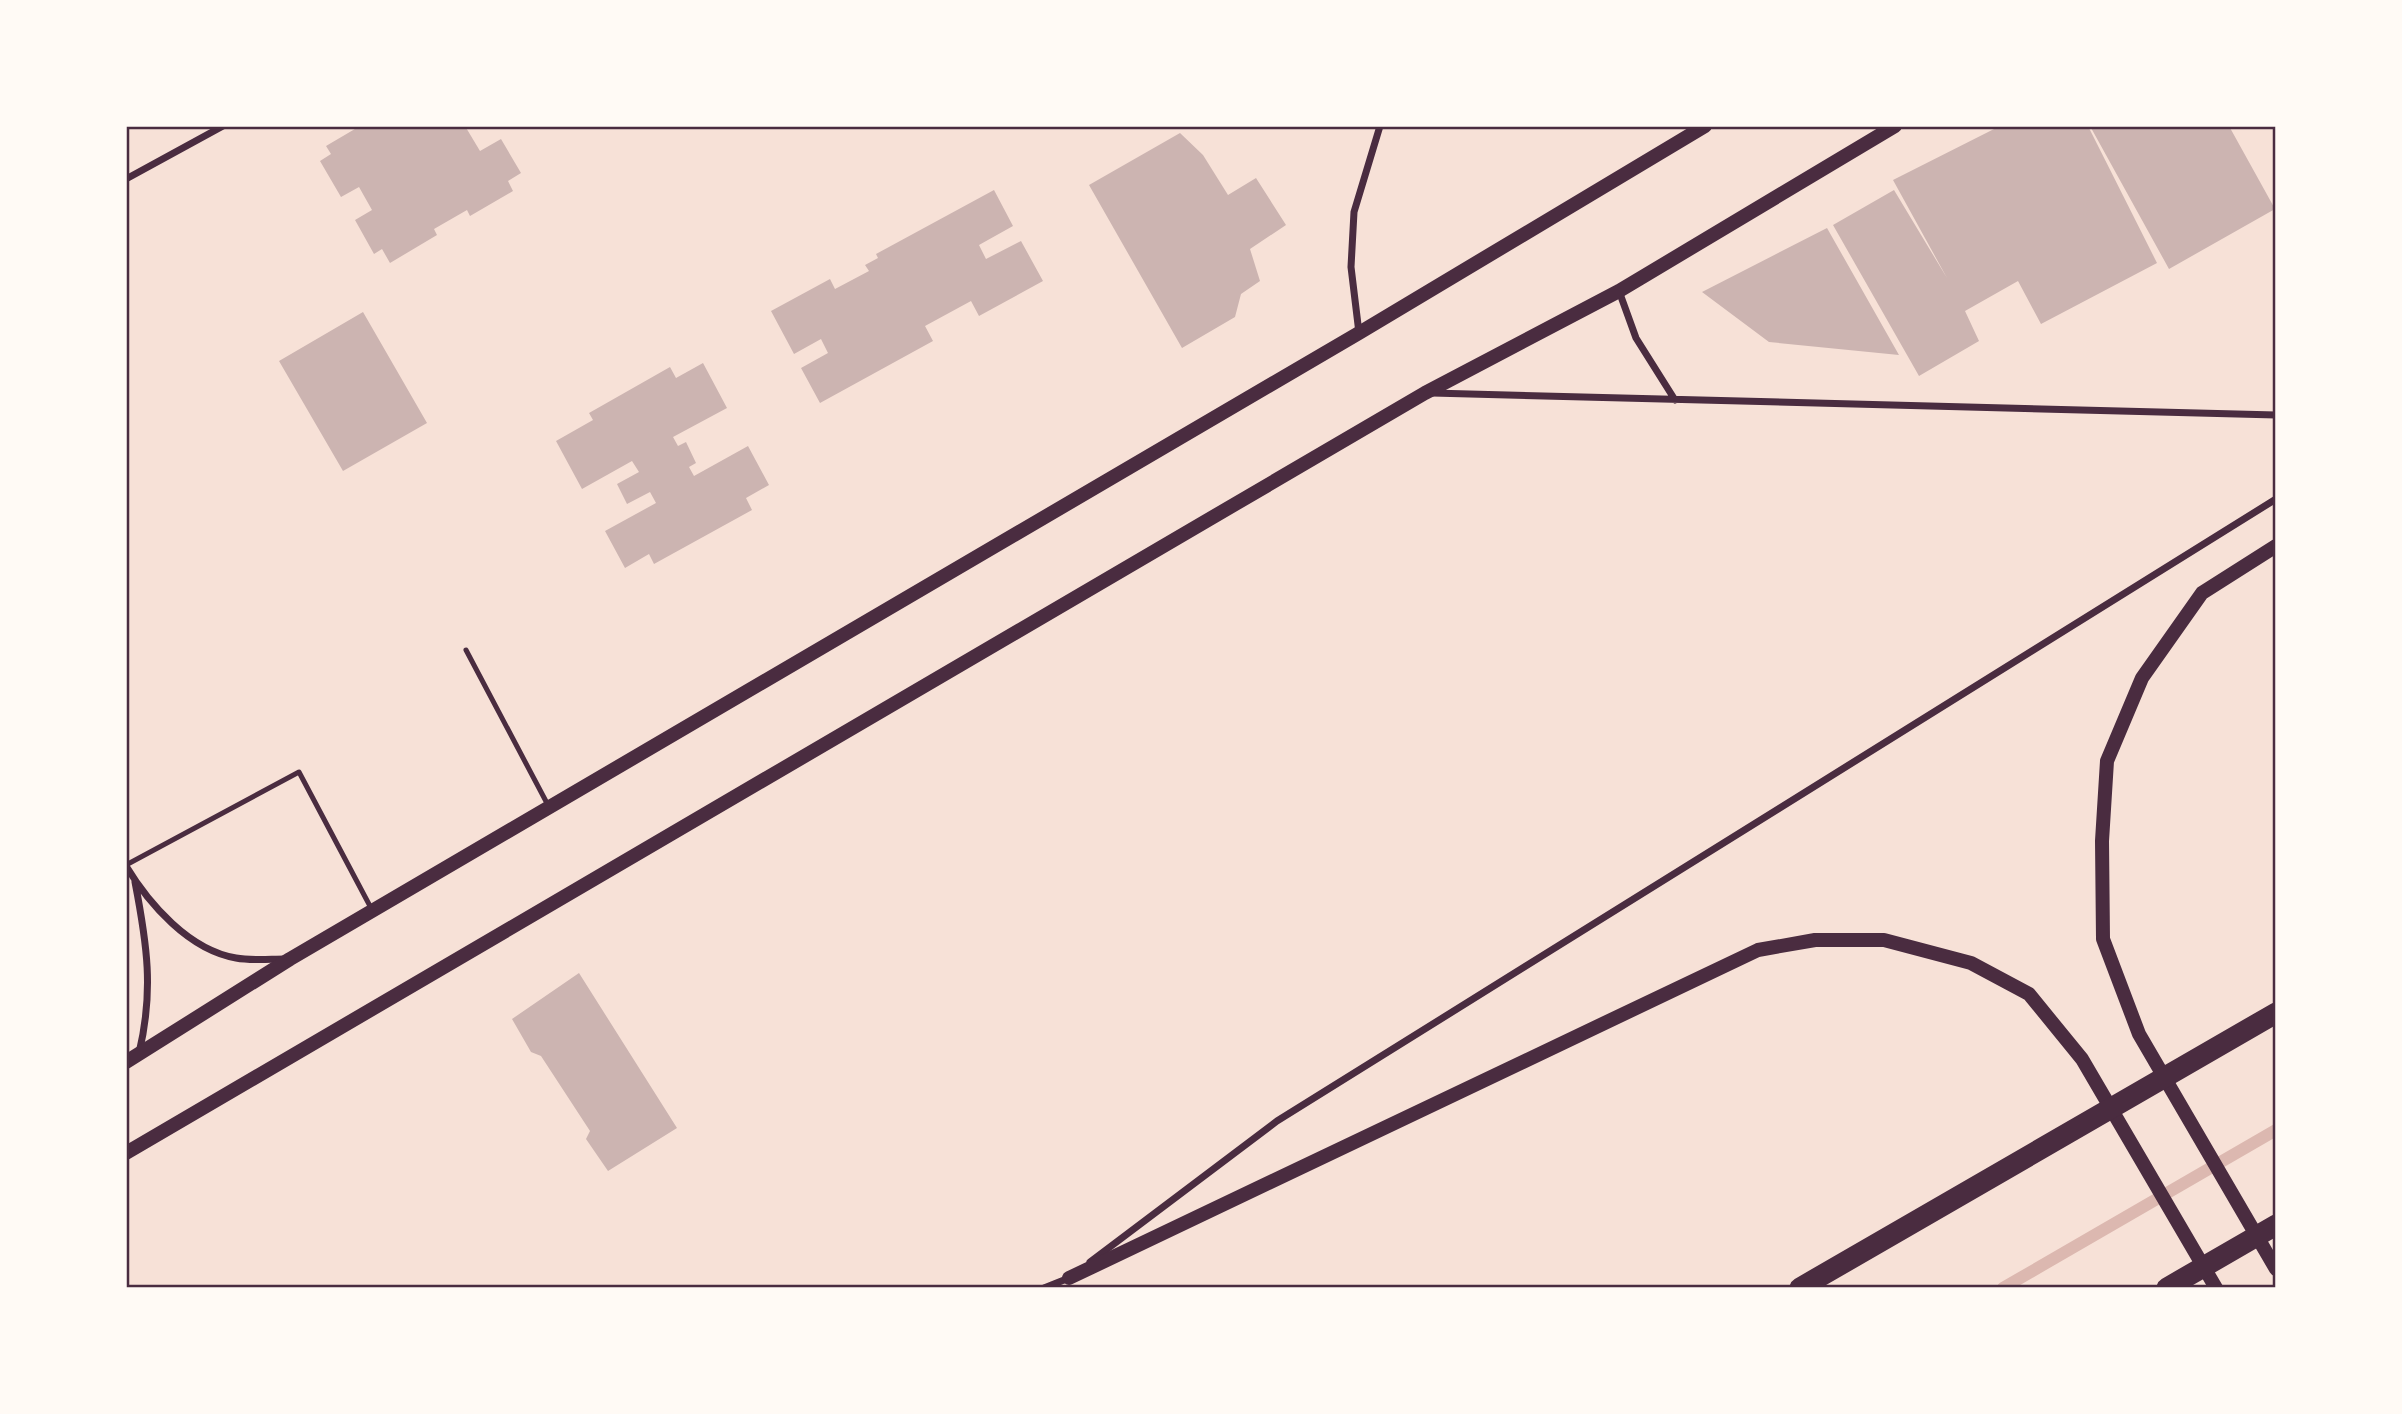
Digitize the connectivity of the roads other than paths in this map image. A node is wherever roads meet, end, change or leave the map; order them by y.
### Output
1 (223, 126) edge
2 (1380, 126) edge
3 (1705, 126) edge
4 (1895, 126) edge
5 (126, 179) edge
6 (1619, 290) junction
7 (1359, 333) junction
8 (1425, 393) junction
9 (1675, 400) junction
10 (2276, 415) edge
11 (2276, 499) edge
12 (2276, 547) edge
13 (466, 650) dead end
14 (549, 807) junction
15 (126, 865) edge
16 (135, 881) junction
17 (372, 911) junction
18 (290, 959) junction
19 (2276, 1013) edge
20 (132, 1058) edge
21 (126, 1153) edge
22 (2276, 1225) edge
23 (2276, 1269) edge
24 (1069, 1278) junction
25 (1044, 1288) edge
26 (1800, 1288) edge
27 (2167, 1288) edge
28 (2216, 1288) edge

1 - 5 street
2 - 7 street
3 - 7 main road
4 - 6 main road
6 - 8 main road
6 - 9 street
7 - 14 main road
8 - 9 street
8 - 21 main road
9 - 10 street
11 - 24 street
12 - 23 main road
13 - 14 lane
14 - 17 main road
15 - 16 street
15 - 17 lane
16 - 18 street
16 - 20 street
17 - 18 main road
18 - 20 main road
19 - 26 highway
22 - 27 highway
24 - 25 street
24 - 28 main road

